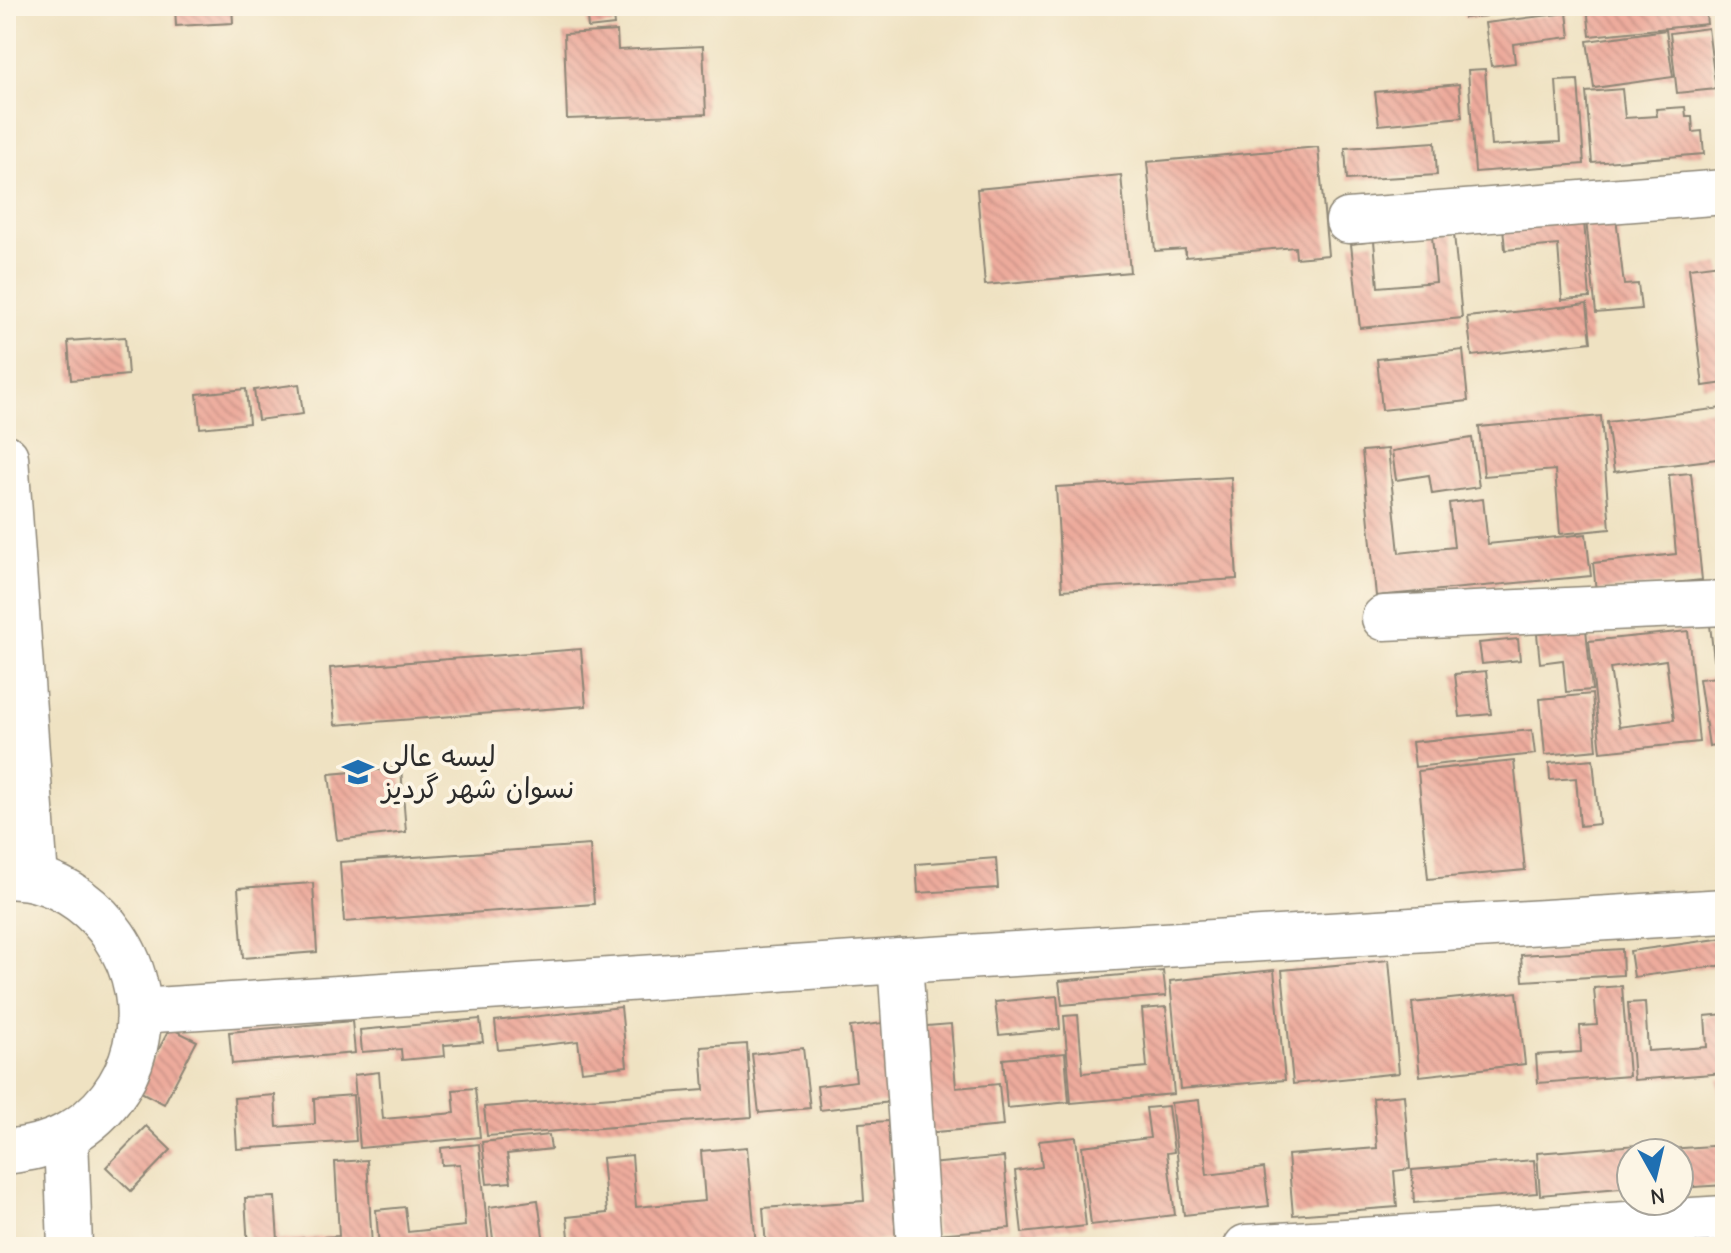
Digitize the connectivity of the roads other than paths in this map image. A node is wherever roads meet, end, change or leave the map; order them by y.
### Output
1 (1725, 192) edge
2 (1348, 221) dead end
3 (6, 457) edge
4 (1725, 603) edge
5 (1384, 618) dead end
6 (21, 878) edge
7 (1725, 911) edge
8 (900, 961) junction
9 (139, 1011) junction
10 (66, 1136) junction
11 (6, 1152) edge
12 (1725, 1218) edge
13 (70, 1247) edge
14 (919, 1247) edge
15 (1246, 1247) edge

1 - 2 street
3 - 6 street
4 - 5 street
6 - 9 street
7 - 8 street
8 - 9 street
8 - 14 street
9 - 10 street
10 - 11 street
10 - 13 street
12 - 15 street

